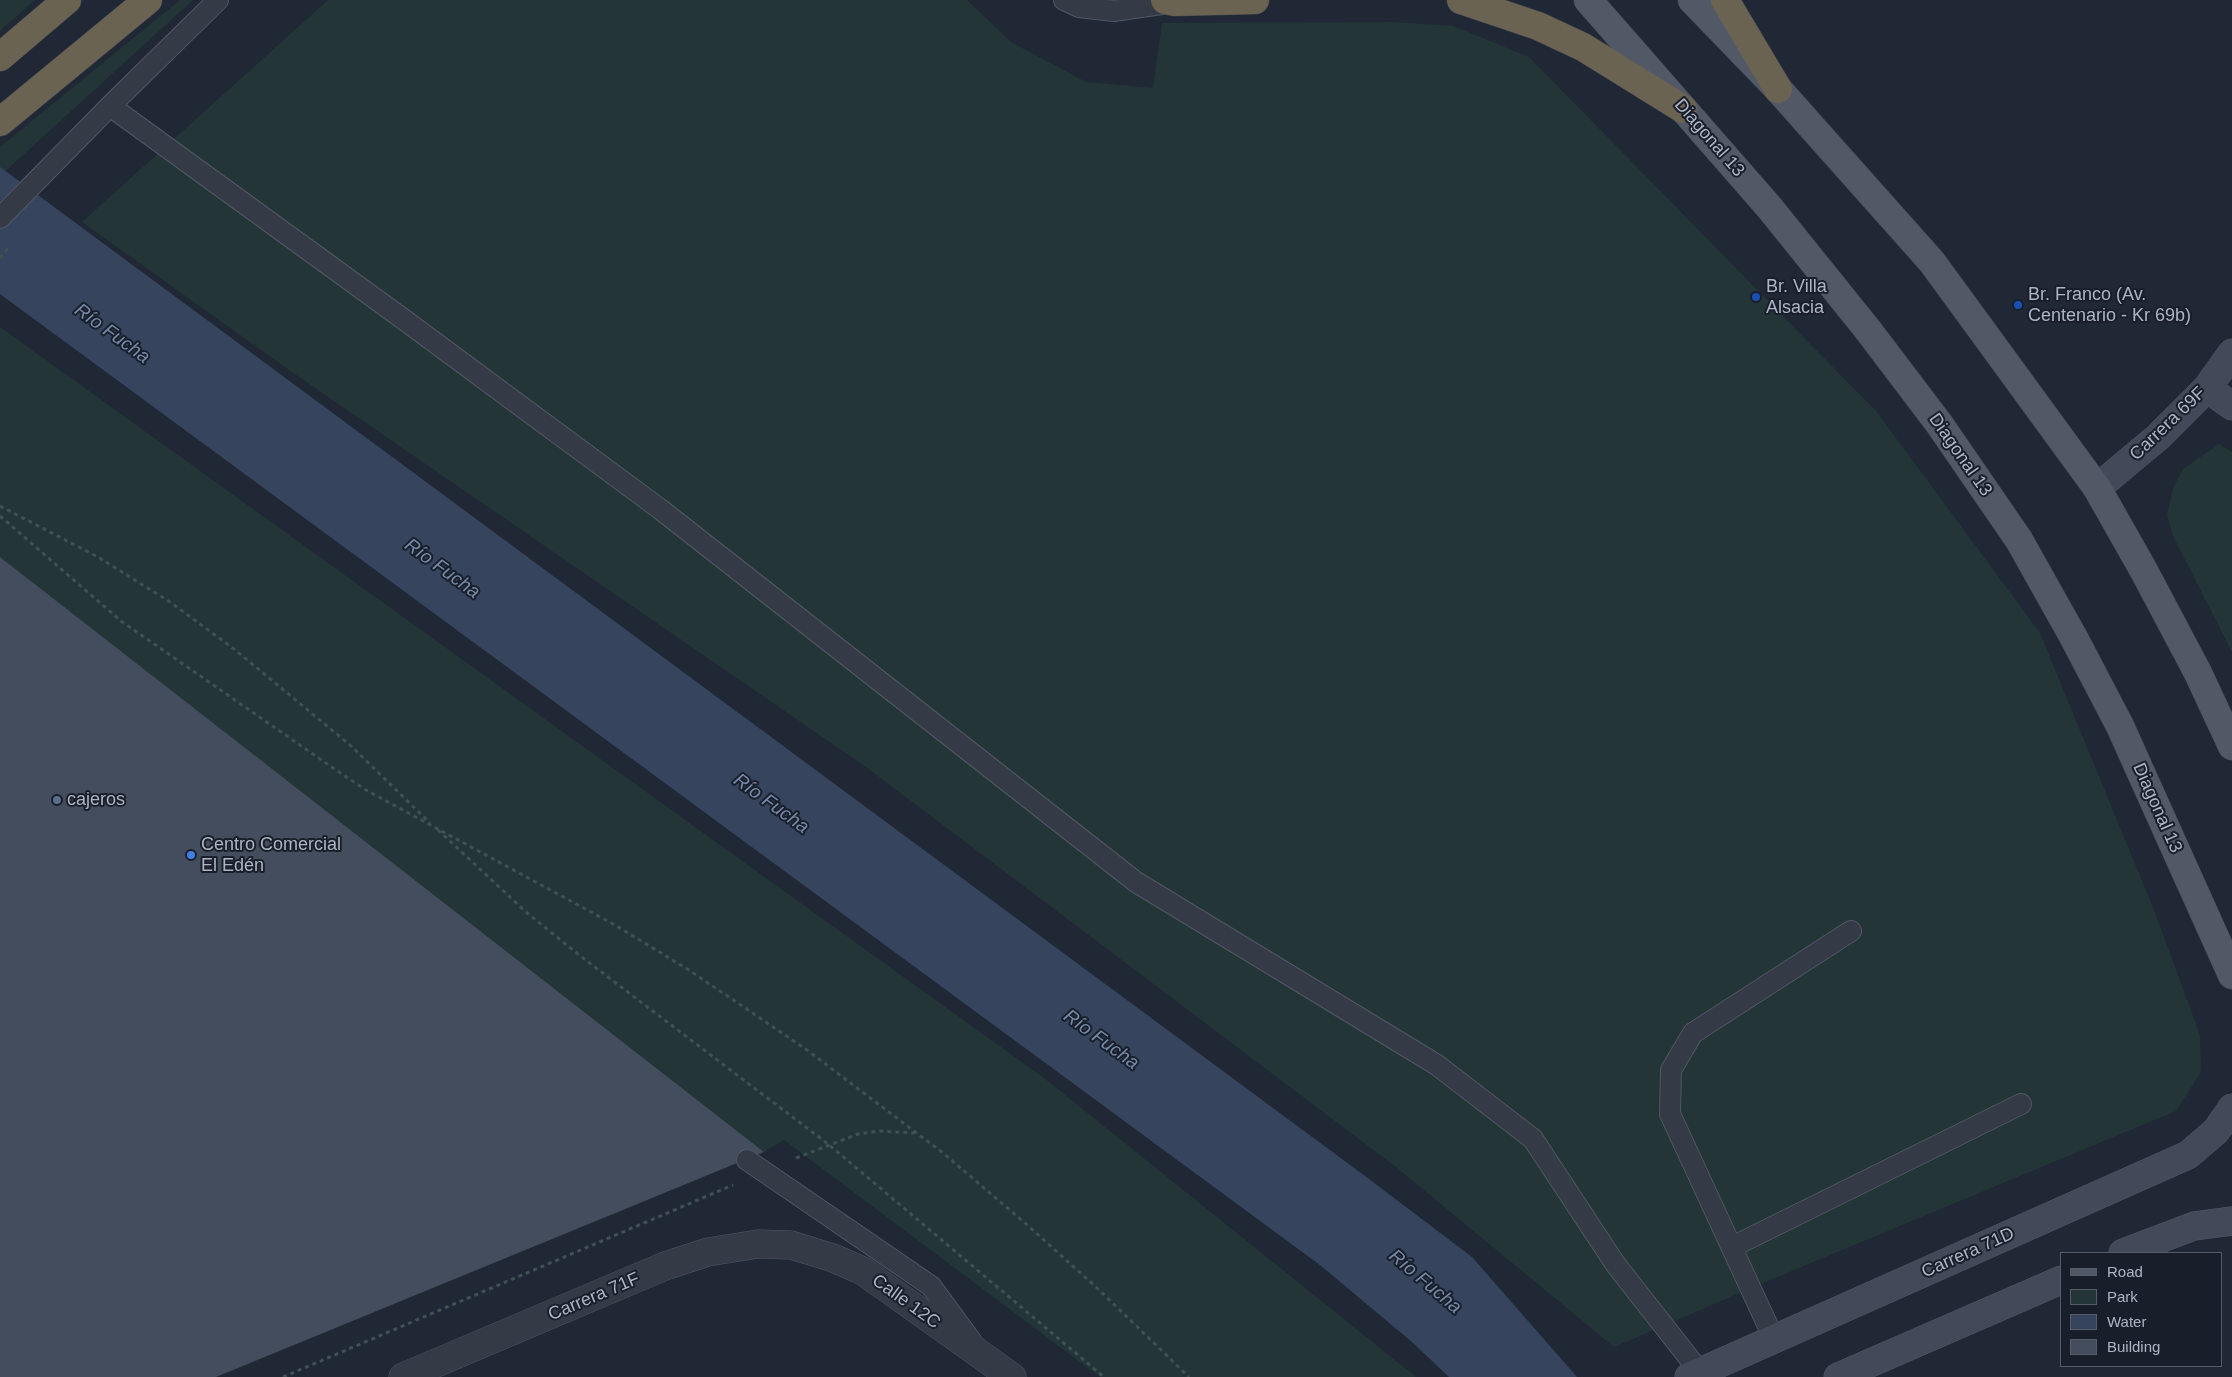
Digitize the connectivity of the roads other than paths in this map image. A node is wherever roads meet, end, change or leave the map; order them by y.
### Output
1 (67, 0) edge
2 (148, 0) edge
3 (218, 0) edge
4 (1064, 0) edge
5 (1256, 0) edge
6 (1462, 0) edge
7 (1588, 0) edge
8 (1692, 0) edge
9 (1725, 0) edge
10 (1170, 1) edge
11 (0, 57) edge
12 (1778, 89) junction
13 (110, 106) junction
14 (1683, 109) junction
15 (0, 122) edge
16 (0, 218) edge
17 (2232, 353) edge
18 (2207, 388) junction
19 (2232, 406) edge
20 (2097, 488) junction
21 (2232, 746) edge
22 (1851, 931) dead end
23 (2232, 975) edge
24 (2021, 1104) dead end
25 (2232, 1108) edge
26 (747, 1160) dead end
27 (2232, 1221) edge
28 (791, 1245) joint
29 (1732, 1247) junction
30 (2127, 1252) edge
31 (2060, 1280) edge
32 (1774, 1339) junction
33 (982, 1356) junction
34 (1695, 1375) edge
35 (403, 1377) edge
36 (1012, 1377) edge
37 (1838, 1377) edge

1 - 11 highway
2 - 15 highway
3 - 13 lane
4 - 10 lane
5 - 10 highway
6 - 14 highway
7 - 14 main road, Diagonal 13
8 - 12 main road
9 - 12 highway
12 - 20 main road
13 - 16 lane
13 - 34 lane
14 - 23 main road, Diagonal 13
17 - 18 street, Carrera 69F
18 - 19 street
18 - 20 street, Carrera 69F
20 - 21 main road
22 - 29 lane
24 - 29 lane
25 - 32 street, Carrera 71D
26 - 33 lane
27 - 30 street
28 - 33 street, Calle 12C
28 - 35 street, Carrera 71F
29 - 32 lane
31 - 37 street
32 - 34 street, Carrera 71D
33 - 36 street, Calle 12C

